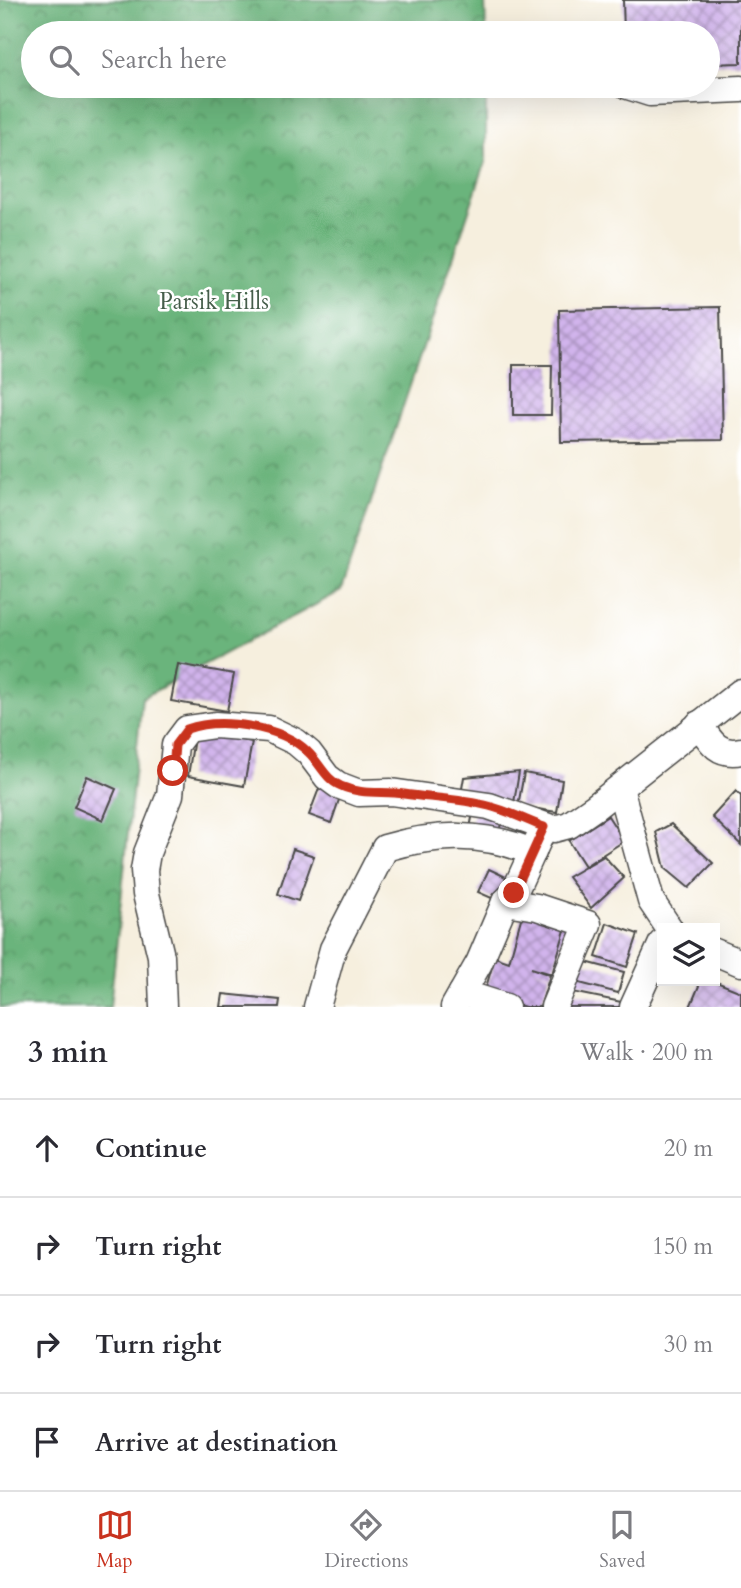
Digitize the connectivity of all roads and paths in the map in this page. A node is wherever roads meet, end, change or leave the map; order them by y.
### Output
1 (741, 89) edge
2 (720, 90) edge
3 (741, 692) edge
4 (706, 735) junction
5 (741, 751) edge
6 (741, 773) edge
7 (620, 788) junction
8 (544, 827) junction
9 (533, 852) junction
10 (505, 902) junction
11 (666, 923) edge
12 (720, 953) edge
13 (657, 954) edge
14 (741, 963) edge
15 (458, 1000) edge
16 (163, 1007) edge
17 (317, 1007) edge
18 (506, 1007) edge
19 (554, 1007) edge
20 (633, 1007) edge

1 - 2 street
3 - 4 street
4 - 5 street
4 - 6 street
4 - 7 street
7 - 8 street
7 - 11 street
8 - 9 street
8 - 16 street
9 - 10 street
9 - 17 street
10 - 15 street
10 - 19 street
12 - 14 street
13 - 20 street
15 - 18 street

